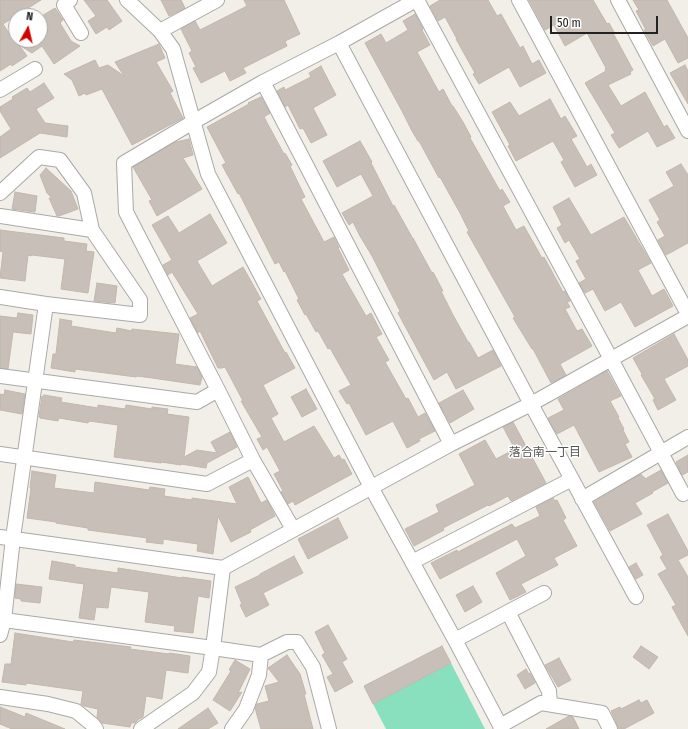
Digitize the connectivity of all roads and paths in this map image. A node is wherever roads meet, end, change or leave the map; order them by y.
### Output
1 (70, 0) edge
2 (127, 0) edge
3 (217, 0) edge
4 (416, 0) edge
5 (519, 0) edge
6 (618, 0) edge
7 (160, 31) junction
8 (81, 33) dead end
9 (339, 44) junction
10 (36, 69) dead end
11 (263, 82) junction
12 (0, 90) edge
13 (193, 122) junction
14 (688, 131) edge
15 (0, 193) edge
16 (0, 216) edge
17 (92, 230) junction
18 (0, 297) edge
19 (46, 304) junction
20 (688, 315) edge
21 (611, 359) junction
22 (0, 376) edge
23 (35, 381) junction
24 (218, 390) junction
25 (531, 404) junction
26 (688, 437) edge
27 (451, 444) junction
28 (660, 452) junction
29 (0, 454) edge
30 (24, 457) junction
31 (253, 460) junction
32 (572, 479) junction
33 (371, 487) junction
34 (683, 494) dead end
35 (582, 499) junction
36 (294, 530) junction
37 (6, 538) edge
38 (412, 562) junction
39 (223, 568) junction
40 (544, 593) dead end
41 (636, 597) dead end
42 (508, 612) junction
43 (4, 620) junction
44 (0, 635) edge
45 (455, 640) junction
46 (213, 648) junction
47 (261, 655) junction
48 (0, 697) edge
49 (550, 704) junction
50 (239, 726) edge
51 (501, 727) edge
52 (96, 729) edge
53 (141, 729) edge
54 (329, 729) edge
55 (610, 729) edge

1 - 8 street
2 - 7 street
3 - 7 street
4 - 9 street
4 - 21 street
5 - 20 street
6 - 14 street
7 - 13 street
9 - 11 street
9 - 25 street
10 - 12 street
11 - 13 street
11 - 27 street
13 - 24 street
13 - 33 street
15 - 17 street
16 - 17 street
17 - 19 street
18 - 19 street
19 - 23 street
20 - 21 street
21 - 25 street
21 - 28 street
22 - 23 street
23 - 24 street
23 - 30 street
24 - 31 street
25 - 27 street
25 - 32 street
26 - 28 street
27 - 33 street
28 - 34 street
28 - 35 street
29 - 30 street
30 - 31 street
30 - 37 street
31 - 36 street
32 - 35 street
32 - 38 street
33 - 36 street
33 - 38 street
35 - 41 street
36 - 39 street
37 - 39 street
37 - 43 street
38 - 45 street
39 - 46 street
40 - 42 street
42 - 45 street
42 - 49 street
43 - 44 street
43 - 46 street
45 - 51 street
46 - 47 street
46 - 53 street
47 - 50 street
47 - 54 street
48 - 52 street
49 - 51 street
49 - 55 street

